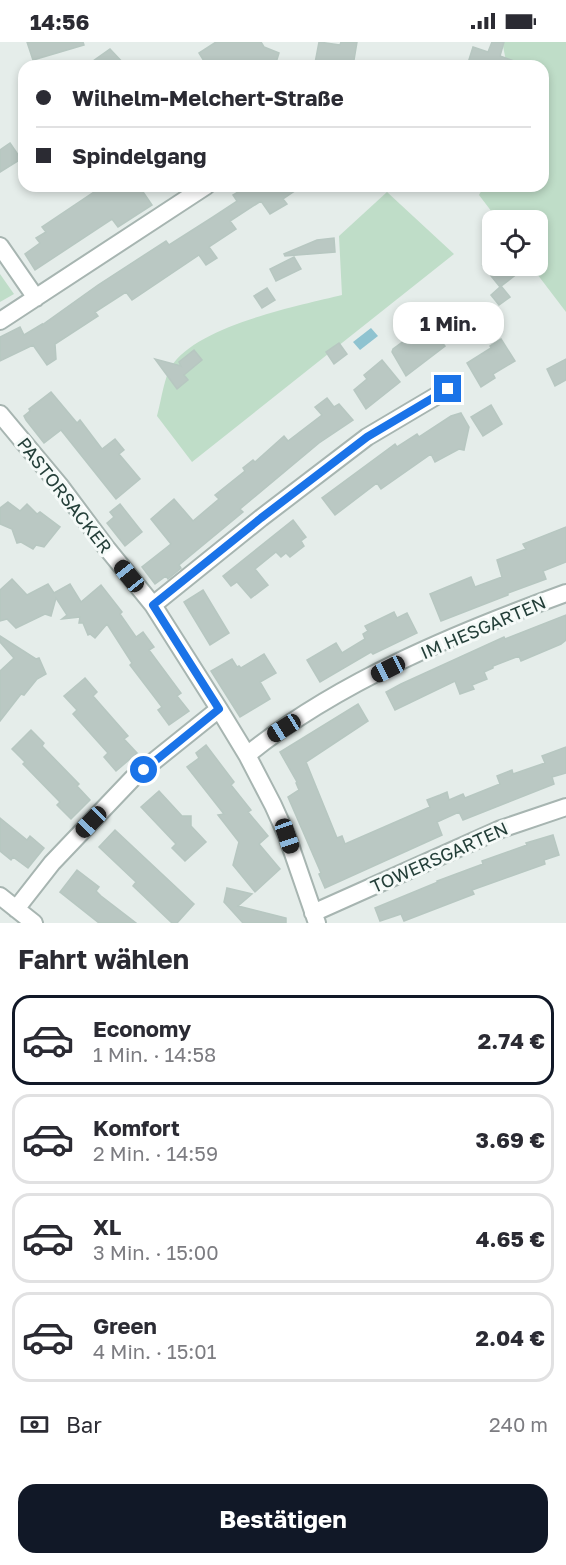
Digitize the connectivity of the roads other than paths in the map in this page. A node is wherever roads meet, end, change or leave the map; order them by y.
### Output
1 (197, 192) edge
2 (0, 246) edge
3 (36, 298) junction
4 (0, 321) edge
5 (448, 389) dead end
6 (0, 414) edge
7 (566, 593) edge
8 (153, 605) junction
9 (219, 709) junction
10 (247, 755) junction
11 (566, 807) edge
12 (0, 896) edge
13 (16, 909) junction
14 (315, 918) edge
15 (34, 923) edge

1 - 3 street
2 - 3 street
3 - 4 street
5 - 8 street
6 - 8 street, PASTORSACKER
7 - 10 street, IM HESGARTEN
8 - 9 street, PASTORSACKER
9 - 10 street, PASTORSACKER
9 - 13 street
10 - 14 street, PASTORSACKER
11 - 14 street, TOWERSGARTEN
12 - 13 street
13 - 15 street

